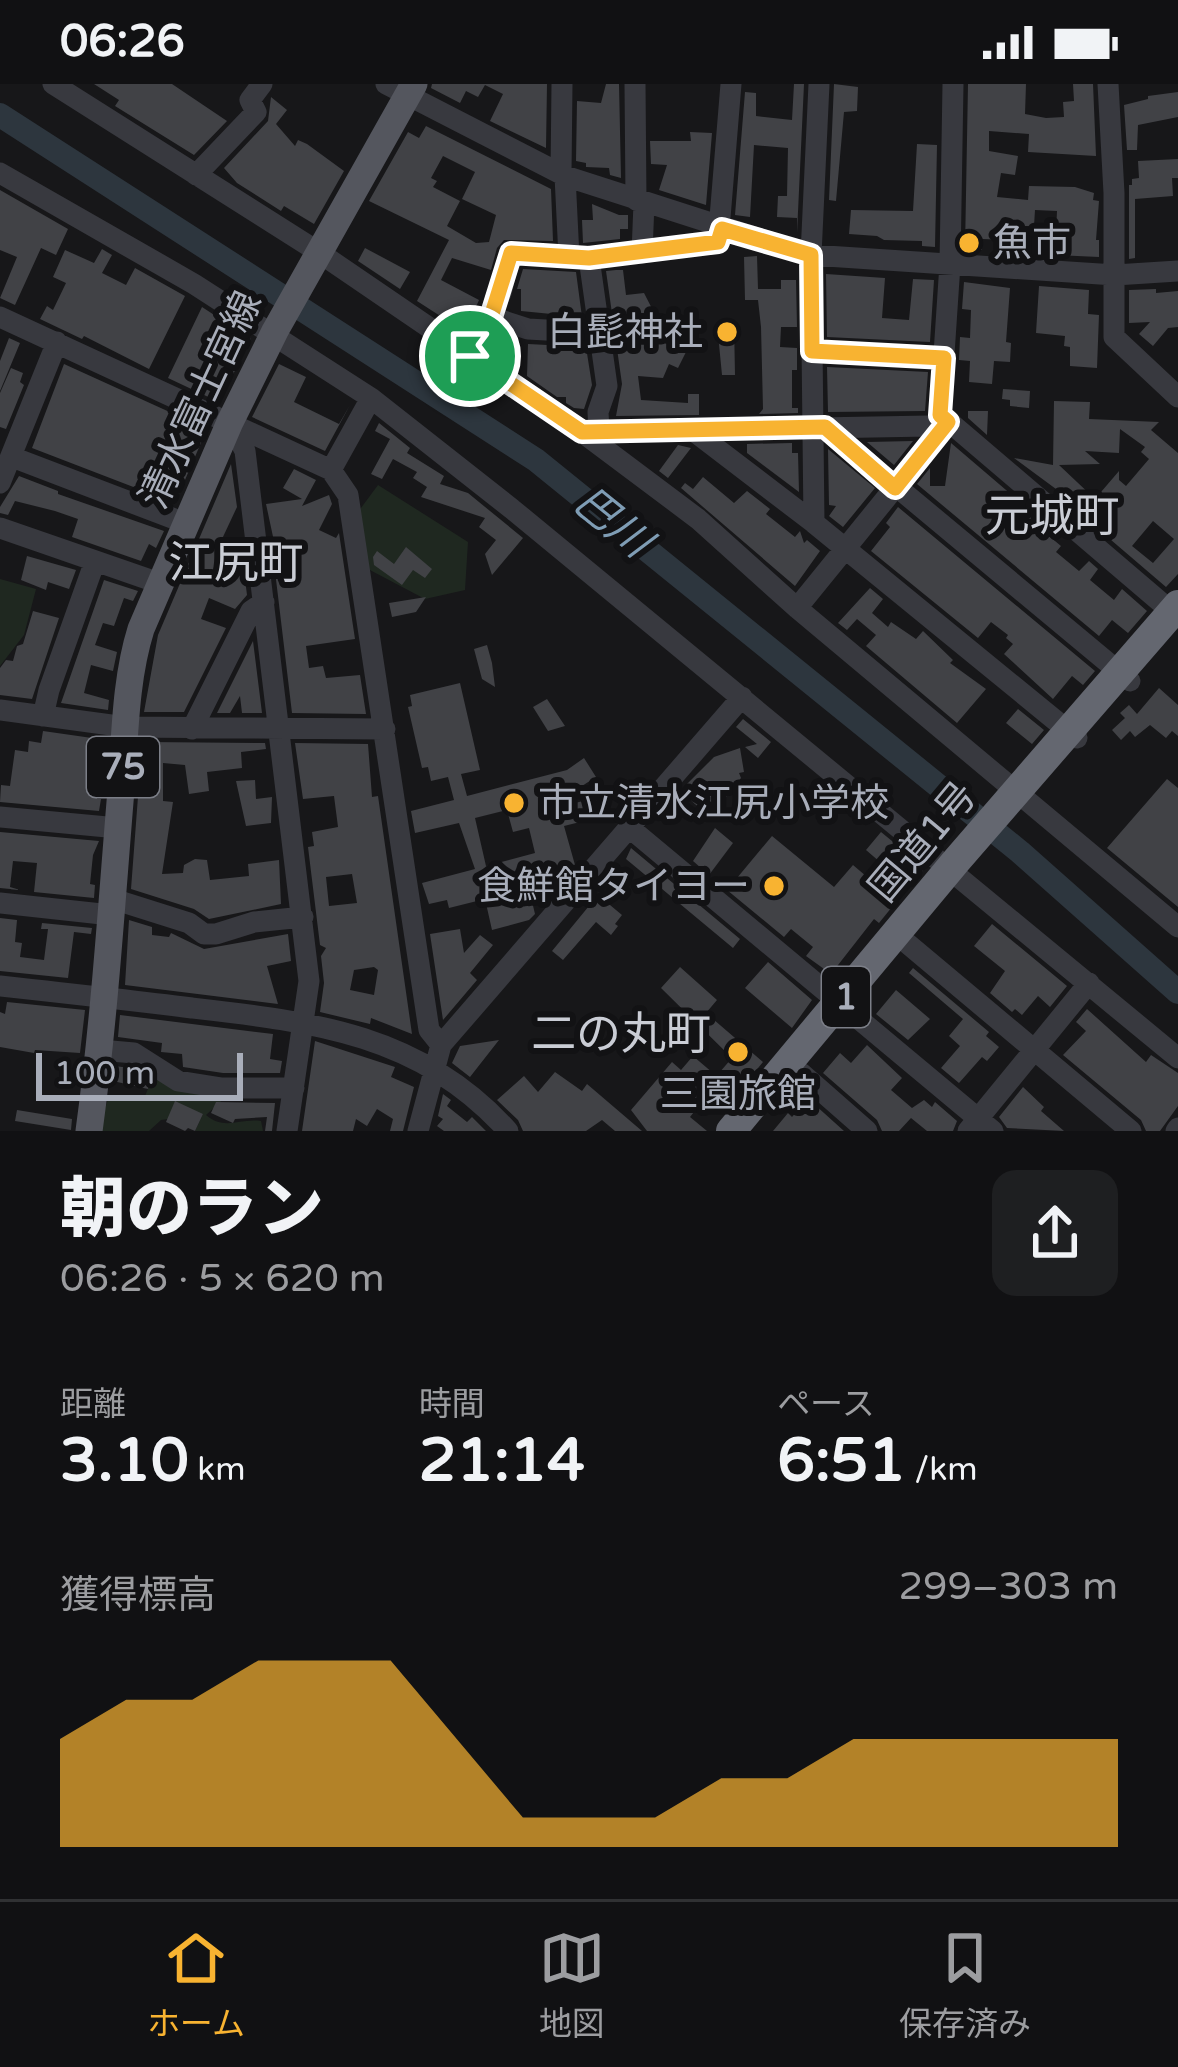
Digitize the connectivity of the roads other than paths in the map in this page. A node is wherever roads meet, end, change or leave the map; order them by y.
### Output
1 (53, 84) edge
2 (262, 84) edge
3 (562, 84) edge
4 (634, 84) edge
5 (731, 84) edge
6 (819, 84) edge
7 (953, 84) edge
8 (1114, 86) edge
9 (402, 88) edge
10 (0, 173) edge
11 (196, 175) junction
12 (563, 175) junction
13 (640, 201) junction
14 (722, 229) junction
15 (316, 253) junction
16 (642, 253) junction
17 (811, 255) junction
18 (579, 257) junction
19 (950, 264) junction
20 (1178, 271) edge
21 (1115, 275) junction
22 (0, 316) edge
23 (491, 317) junction
24 (600, 333) junction
25 (273, 334) junction
26 (57, 342) junction
27 (812, 351) junction
28 (470, 356) junction
29 (944, 358) junction
30 (1178, 397) edge
31 (370, 398) junction
32 (230, 422) junction
33 (819, 427) junction
34 (944, 427) junction
35 (691, 429) junction
36 (591, 431) junction
37 (12, 457) junction
38 (331, 470) junction
39 (0, 483) edge
40 (895, 488) junction
41 (185, 524) junction
42 (814, 524) junction
43 (0, 528) edge
44 (844, 548) junction
45 (95, 561) junction
46 (159, 583) junction
47 (263, 602) junction
48 (796, 608) junction
49 (1176, 615) edge
50 (1125, 677) junction
51 (742, 697) junction
52 (0, 710) edge
53 (43, 716) junction
54 (126, 728) junction
55 (192, 729) junction
56 (385, 729) junction
57 (280, 730) junction
58 (1075, 736) junction
59 (1021, 799) junction
60 (0, 817) edge
61 (118, 827) junction
62 (631, 829) junction
63 (960, 869) junction
64 (0, 903) edge
65 (112, 907) junction
66 (303, 917) junction
67 (1178, 927) edge
68 (908, 944) junction
69 (1089, 983) junction
70 (0, 986) edge
71 (105, 998) junction
72 (846, 1008) junction
73 (304, 1021) junction
74 (441, 1046) junction
75 (1034, 1049) junction
76 (100, 1050) junction
77 (1178, 1058) edge
78 (433, 1068) junction
79 (801, 1073) junction
80 (294, 1088) junction
81 (979, 1127) edge
82 (88, 1131) edge
83 (287, 1131) edge
84 (418, 1131) edge
85 (508, 1131) edge
86 (731, 1131) edge
87 (751, 1131) edge
88 (867, 1131) edge
89 (1131, 1131) edge

1 - 11 street
2 - 11 street
3 - 12 street
4 - 13 street
5 - 14 street
6 - 17 street
7 - 19 street
8 - 21 street
9 - 12 street
9 - 15 main road, 清水富士宮線 / 75
10 - 25 street
11 - 15 street
12 - 13 street
12 - 18 street
13 - 14 street
13 - 16 street
14 - 16 street
14 - 17 street
15 - 25 main road, 清水富士宮線 / 75
15 - 28 street
16 - 18 street
17 - 19 street
17 - 27 street
18 - 23 street
18 - 24 street
19 - 21 street
19 - 29 street
20 - 21 street
21 - 30 street
22 - 26 street
23 - 24 street
23 - 28 street
24 - 36 street
25 - 31 street
25 - 32 main road, 清水富士宮線 / 75
26 - 32 street
26 - 37 street
27 - 29 street
27 - 33 street
28 - 36 street
29 - 34 street
31 - 38 street
31 - 51 street
32 - 38 street
32 - 41 main road, 清水富士宮線 / 75
32 - 47 street
33 - 34 street
33 - 35 street
33 - 40 street
33 - 42 street
34 - 40 street
34 - 49 street
35 - 36 street
35 - 42 street
36 - 48 street
37 - 39 street
37 - 41 street
38 - 56 street
40 - 44 street
40 - 50 street
41 - 46 main road, 清水富士宮線 / 75
42 - 44 street
43 - 45 street
44 - 48 street
44 - 58 street
45 - 46 street
45 - 53 street
46 - 54 main road, 清水富士宮線 / 75
47 - 55 street
47 - 57 street
48 - 59 street
49 - 50 highway, 国道1号 / 1
50 - 58 highway, 国道1号 / 1
51 - 62 street
51 - 63 street
52 - 53 street
53 - 54 street
54 - 55 street
54 - 61 main road, 清水富士宮線 / 75
55 - 57 street
56 - 57 street
56 - 74 street
57 - 66 street
58 - 59 highway, 国道1号 / 1
59 - 63 highway, 国道1号 / 1
59 - 67 street
60 - 61 street
61 - 65 main road, 清水富士宮線 / 75
62 - 72 street
62 - 74 street
63 - 68 highway, 国道1号 / 1
63 - 69 street
63 - 72 highway, 国道1号 / 1
64 - 65 street
65 - 66 street
65 - 71 main road, 清水富士宮線 / 75
66 - 73 street
68 - 72 highway, 国道1号 / 1
68 - 75 street
69 - 75 street
69 - 77 street
70 - 71 street
71 - 73 street
71 - 76 main road, 清水富士宮線 / 75
72 - 79 highway, 国道1号 / 1
72 - 81 street
72 - 86 highway, 国道1号 / 1
73 - 78 street
73 - 80 street
74 - 78 street
75 - 81 street
75 - 89 street
76 - 80 street
76 - 82 main road, 清水富士宮線 / 75
78 - 84 street
78 - 85 street
79 - 87 highway, 国道1号 / 1
79 - 88 street
80 - 83 street

